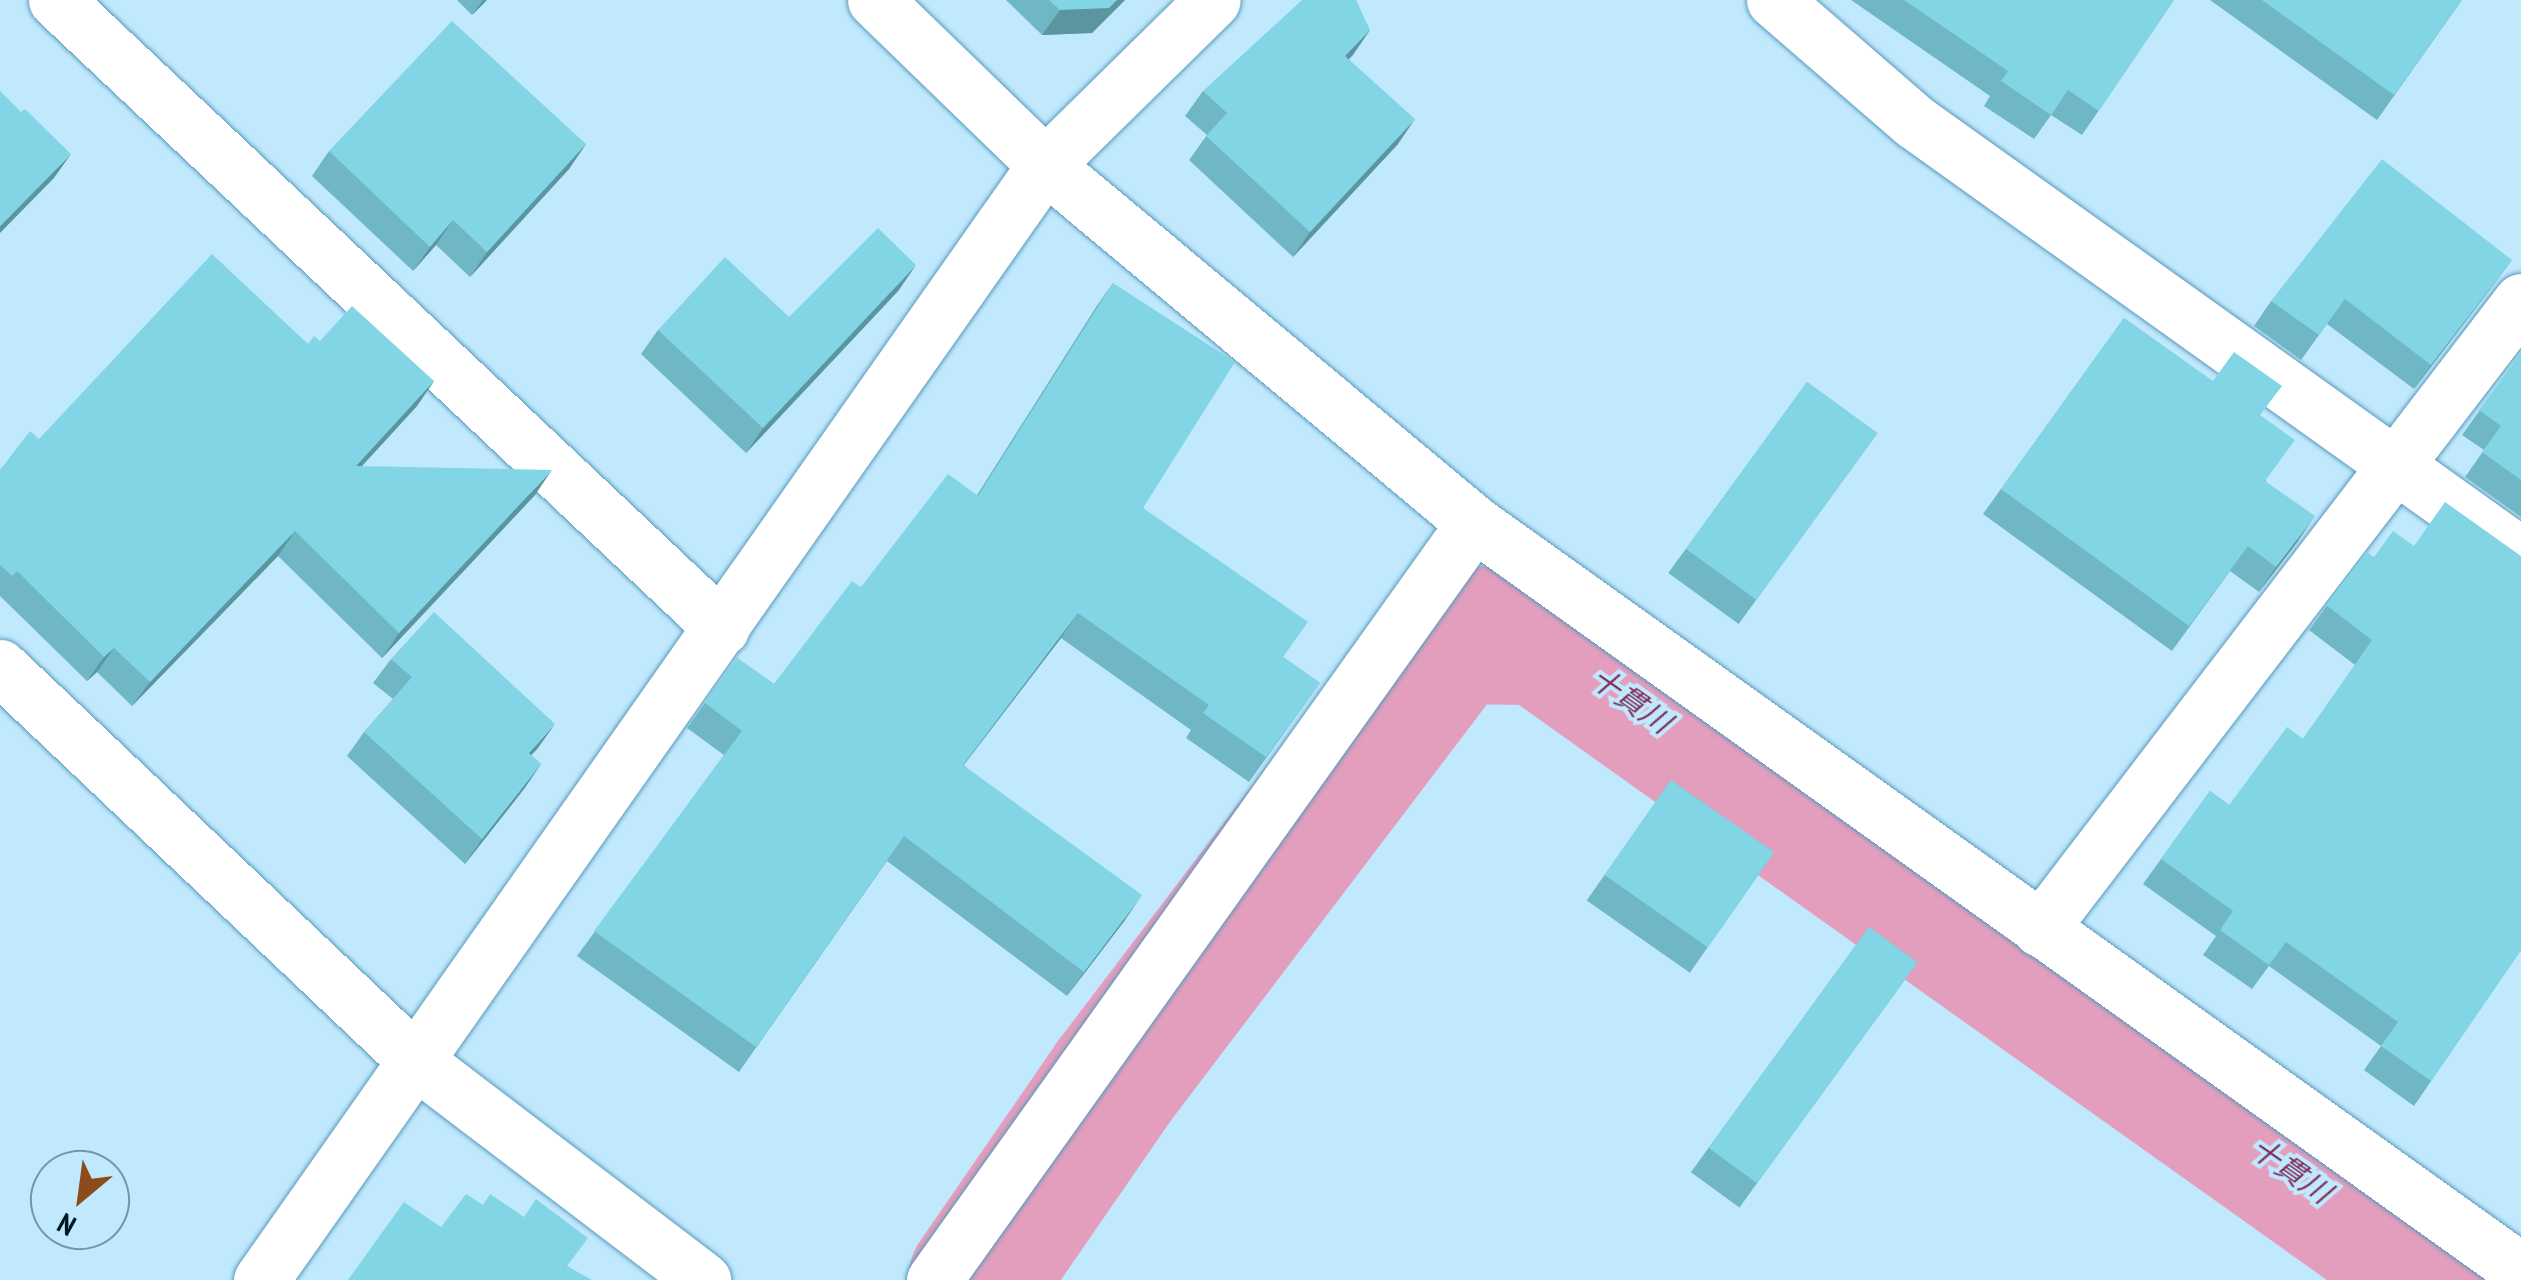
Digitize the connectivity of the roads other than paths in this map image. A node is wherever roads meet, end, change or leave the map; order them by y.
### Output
1 (56, 0) edge
2 (875, 0) edge
3 (1212, 0) edge
4 (1774, 0) edge
5 (1045, 165) junction
6 (2521, 301) edge
7 (2396, 463) junction
8 (1474, 523) junction
9 (2521, 555) edge
10 (722, 628) junction
11 (0, 667) edge
12 (2040, 929) junction
13 (418, 1062) junction
14 (2521, 1270) edge
15 (261, 1280) edge
16 (703, 1280) edge
17 (934, 1280) edge

1 - 10 street
2 - 5 street
3 - 5 street
4 - 7 street
5 - 8 street
5 - 10 street
6 - 7 street
7 - 9 street
7 - 12 street
8 - 12 street
8 - 17 street
10 - 13 street
11 - 13 street
12 - 14 street
13 - 15 street
13 - 16 street

